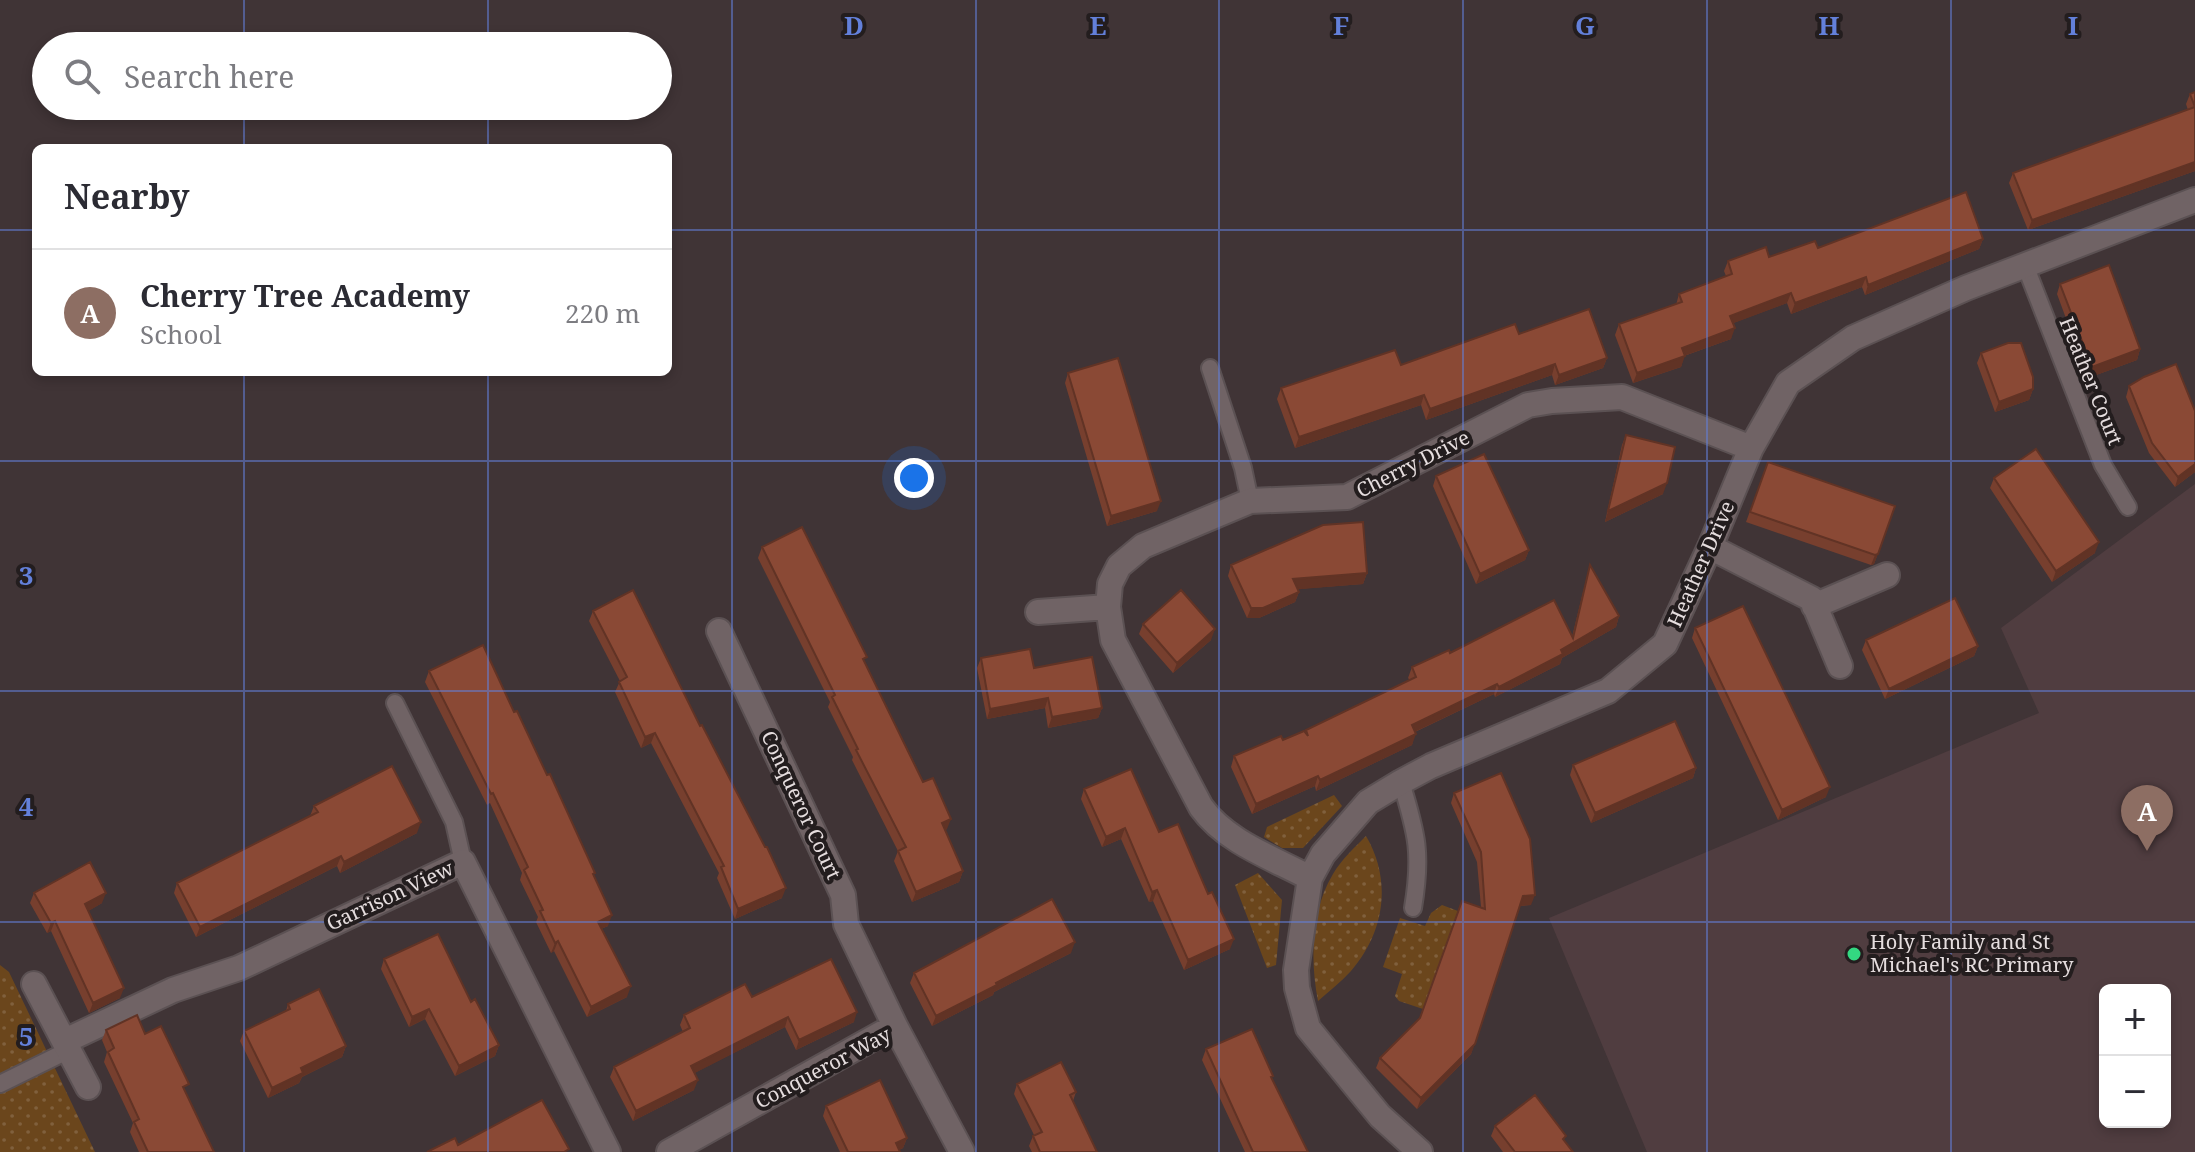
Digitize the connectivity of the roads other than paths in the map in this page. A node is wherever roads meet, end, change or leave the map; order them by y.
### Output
1 (2195, 200) edge
2 (2025, 265) junction
3 (1210, 368) dead end
4 (1751, 448) junction
5 (1250, 501) junction
6 (2128, 507) dead end
7 (1710, 547) junction
8 (1887, 575) dead end
9 (1814, 606) junction
10 (1108, 607) junction
11 (1038, 612) dead end
12 (719, 631) dead end
13 (1840, 666) dead end
14 (395, 703) dead end
15 (1401, 782) junction
16 (463, 862) junction
17 (1310, 878) junction
18 (1413, 908) dead end
19 (34, 984) dead end
20 (895, 1026) junction
21 (67, 1046) junction
22 (0, 1084) edge
23 (88, 1087) dead end
24 (608, 1152) edge
25 (669, 1152) edge
26 (962, 1152) edge
27 (1420, 1152) edge

1 - 2 street, Heather Drive
2 - 4 street, Heather Drive
2 - 6 lane, Heather Court
3 - 5 lane
4 - 5 street, Cherry Drive
4 - 7 street, Heather Drive
5 - 10 street, Cherry Drive
7 - 9 street
7 - 15 street, Heather Drive
8 - 9 street
9 - 13 street
10 - 11 street
10 - 17 street, Cherry Drive
12 - 20 street, Conqueror Court
14 - 16 lane
15 - 17 street, Heather Drive
15 - 18 lane
16 - 21 street, Garrison View
16 - 24 street, Garrison View
17 - 27 street, Heather Drive
19 - 21 street
20 - 25 street, Conqueror Way
20 - 26 street, Conqueror Way
21 - 22 lane
21 - 23 street

